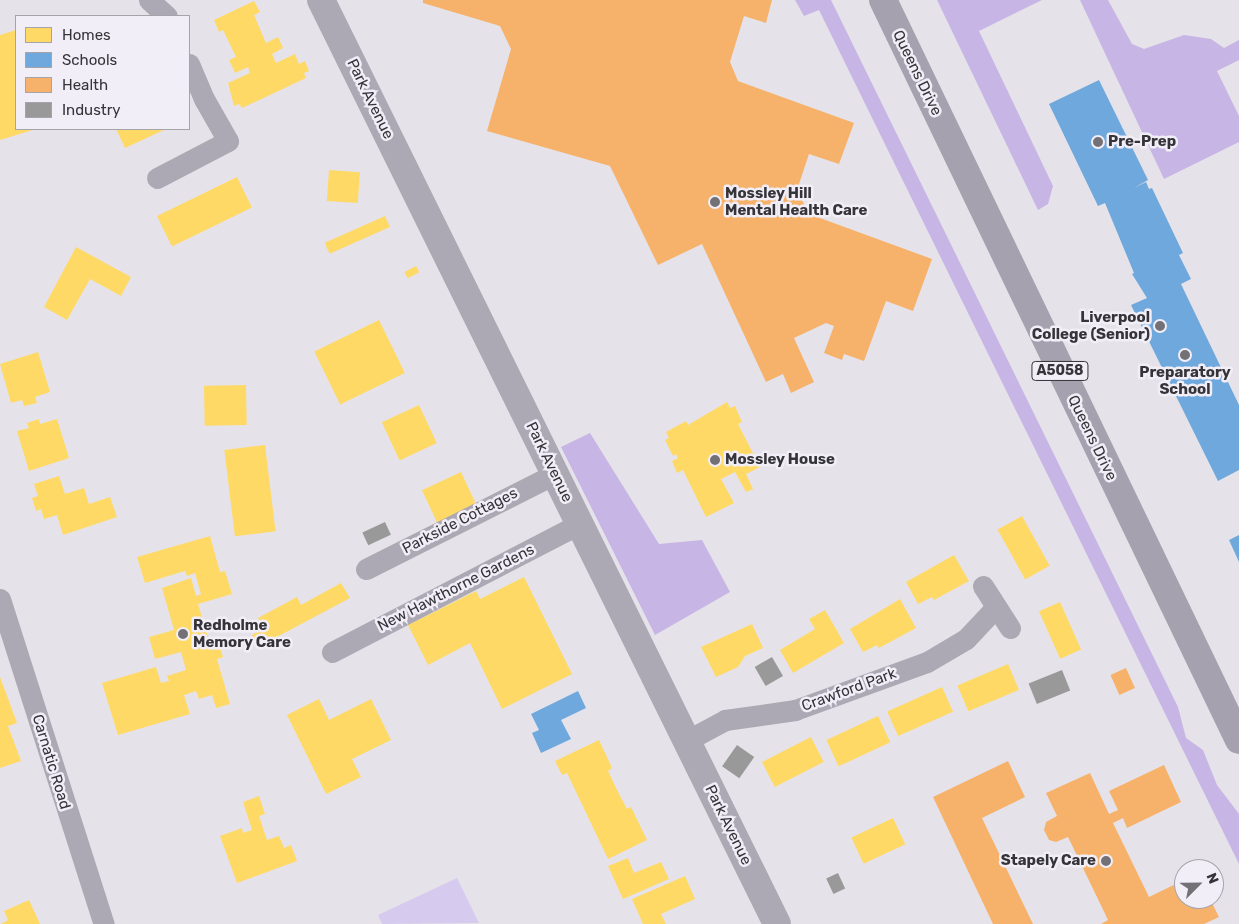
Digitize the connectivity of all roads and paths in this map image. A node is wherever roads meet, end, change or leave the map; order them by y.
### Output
1 (149, 0) edge
2 (321, 0) edge
3 (882, 0) edge
4 (166, 15) edge
5 (190, 66) edge
6 (158, 178) dead end
7 (555, 474) junction
8 (579, 524) junction
9 (366, 569) dead end
10 (983, 586) dead end
11 (0, 599) edge
12 (996, 607) junction
13 (1010, 628) dead end
14 (332, 652) dead end
15 (1239, 740) edge
16 (686, 741) junction
17 (104, 924) edge
18 (777, 924) edge

1 - 4 street
2 - 7 street, Park Avenue
3 - 15 main road, Queens Drive / A5058
5 - 6 street
7 - 8 street, Park Avenue
7 - 9 street, Parkside Cottages
8 - 14 street, New Hawthorne Gardens
8 - 16 street, Park Avenue
10 - 12 street
11 - 17 street, Carnatic Road
12 - 13 street
12 - 16 street, Crawford Park
16 - 18 street, Park Avenue

